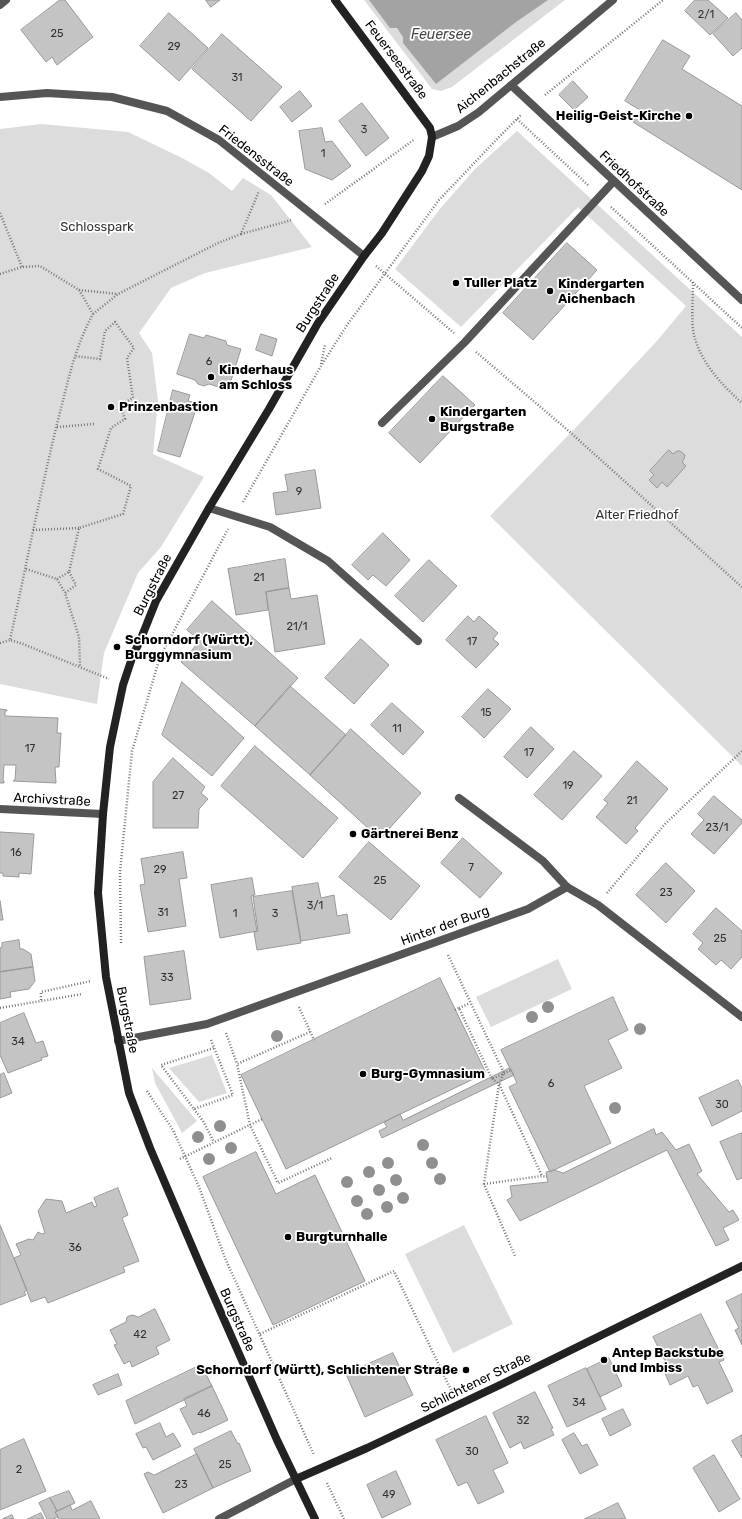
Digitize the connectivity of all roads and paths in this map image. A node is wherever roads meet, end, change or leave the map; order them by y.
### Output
1 (6, 0) edge
2 (335, 0) edge
3 (613, 0) edge
4 (663, 0) edge
5 (0, 5) edge
6 (511, 85) junction
7 (0, 97) edge
8 (532, 106) junction
9 (517, 120) junction
10 (430, 128) junction
11 (432, 137) junction
12 (264, 177) junction
13 (613, 182) junction
14 (600, 196) junction
15 (0, 213) edge
16 (312, 214) junction
17 (241, 234) junction
18 (364, 256) junction
19 (22, 267) junction
20 (384, 273) junction
21 (0, 274) edge
22 (693, 282) junction
23 (79, 290) junction
24 (118, 294) junction
25 (742, 300) edge
26 (93, 314) junction
27 (742, 328) edge
28 (465, 342) junction
29 (74, 356) junction
30 (742, 403) edge
31 (382, 423) dead end
32 (94, 424) dead end
33 (57, 427) junction
34 (209, 508) junction
35 (235, 516) junction
36 (79, 528) junction
37 (34, 530) junction
38 (26, 569) junction
39 (69, 572) junction
40 (57, 579) junction
41 (742, 587) edge
42 (64, 593) junction
43 (10, 640) junction
44 (418, 641) dead end
45 (0, 643) edge
46 (80, 667) junction
47 (122, 685) junction
48 (742, 751) edge
49 (459, 798) dead end
50 (0, 809) edge
51 (103, 814) junction
52 (567, 887) junction
53 (598, 905) junction
54 (440, 940) junction
55 (120, 947) dead end
56 (82, 983) dead end
57 (82, 994) dead end
58 (41, 1000) junction
59 (470, 1002) junction
60 (0, 1008) edge
61 (742, 1018) edge
62 (222, 1019) junction
63 (307, 1024) dead end
64 (310, 1032) junction
65 (473, 1038) junction
66 (470, 1039) dead end
67 (314, 1040) dead end
68 (118, 1041) junction
69 (237, 1064) junction
70 (511, 1070) dead end
71 (504, 1073) junction
72 (492, 1078) junction
73 (499, 1084) junction
74 (145, 1088) dead end
75 (194, 1109) junction
76 (262, 1119) dead end
77 (250, 1125) junction
78 (214, 1142) junction
79 (185, 1156) junction
80 (180, 1158) dead end
81 (332, 1158) dead end
82 (542, 1176) junction
83 (547, 1177) dead end
84 (484, 1184) junction
85 (515, 1256) dead end
86 (742, 1266) edge
87 (260, 1334) junction
88 (458, 1405) junction
89 (320, 1469) junction
90 (296, 1479) junction
91 (218, 1519) edge
92 (315, 1519) edge
93 (344, 1519) edge

1 - 5 street
2 - 10 main road, Feuerseestraße
3 - 6 street, Aichenbachstraße
4 - 8 path
6 - 8 street, Friedhofstraße
6 - 11 street, Aichenbachstraße
7 - 12 street, Friedensstraße
8 - 9 path
8 - 13 street, Friedhofstraße
9 - 14 path
9 - 20 path
10 - 11 main road, Feuerseestraße
10 - 16 path
11 - 18 main road
12 - 16 street, Friedensstraße
12 - 17 path
13 - 14 street
13 - 25 street, Friedhofstraße
14 - 22 path
14 - 28 street
15 - 19 path
16 - 17 path
16 - 18 street, Friedensstraße
17 - 24 path
18 - 34 main road, Burgstraße
19 - 21 path
19 - 23 path
20 - 28 path
20 - 35 path
22 - 27 path
22 - 30 path
23 - 24 path
23 - 26 path
24 - 26 path
26 - 29 path
28 - 31 street
28 - 41 path
29 - 33 path
29 - 36 path
32 - 33 path
33 - 37 path
34 - 35 street
34 - 47 main road, Burgstraße
35 - 44 street
35 - 55 path
36 - 37 path
36 - 39 path
37 - 38 path
38 - 40 path
38 - 43 path
39 - 40 path
39 - 42 path
40 - 42 path
42 - 46 path
43 - 45 path
43 - 46 path
46 - 47 path
47 - 51 main road, Burgstraße
48 - 53 path
49 - 52 street
50 - 51 street, Archivstraße
51 - 68 main road, Burgstraße
52 - 53 street
52 - 54 street, Hinter der Burg
53 - 61 street
54 - 59 path
54 - 62 street, Hinter der Burg
56 - 58 path
57 - 58 path
58 - 60 path
59 - 65 path
59 - 71 path
62 - 68 street, Hinter der Burg
62 - 69 path
63 - 64 path
64 - 67 path
64 - 69 path
65 - 66 path
65 - 72 path
68 - 90 main road, Burgstraße
69 - 77 path
70 - 71 path
71 - 72 path
71 - 73 path
72 - 73 path
73 - 82 path
73 - 84 path
74 - 79 path
75 - 75 path
75 - 78 path
76 - 77 path
77 - 78 path
77 - 81 path
78 - 79 path
79 - 80 path
79 - 87 path
82 - 83 path
82 - 84 path
84 - 85 path
86 - 88 main road, Schlichtener Straße
87 - 88 path
87 - 89 path
88 - 89 main road, Schlichtener Straße
89 - 90 main road, Schlichtener Straße
89 - 93 path
90 - 91 street, Schlichtener Straße
90 - 92 main road, Burgstraße

